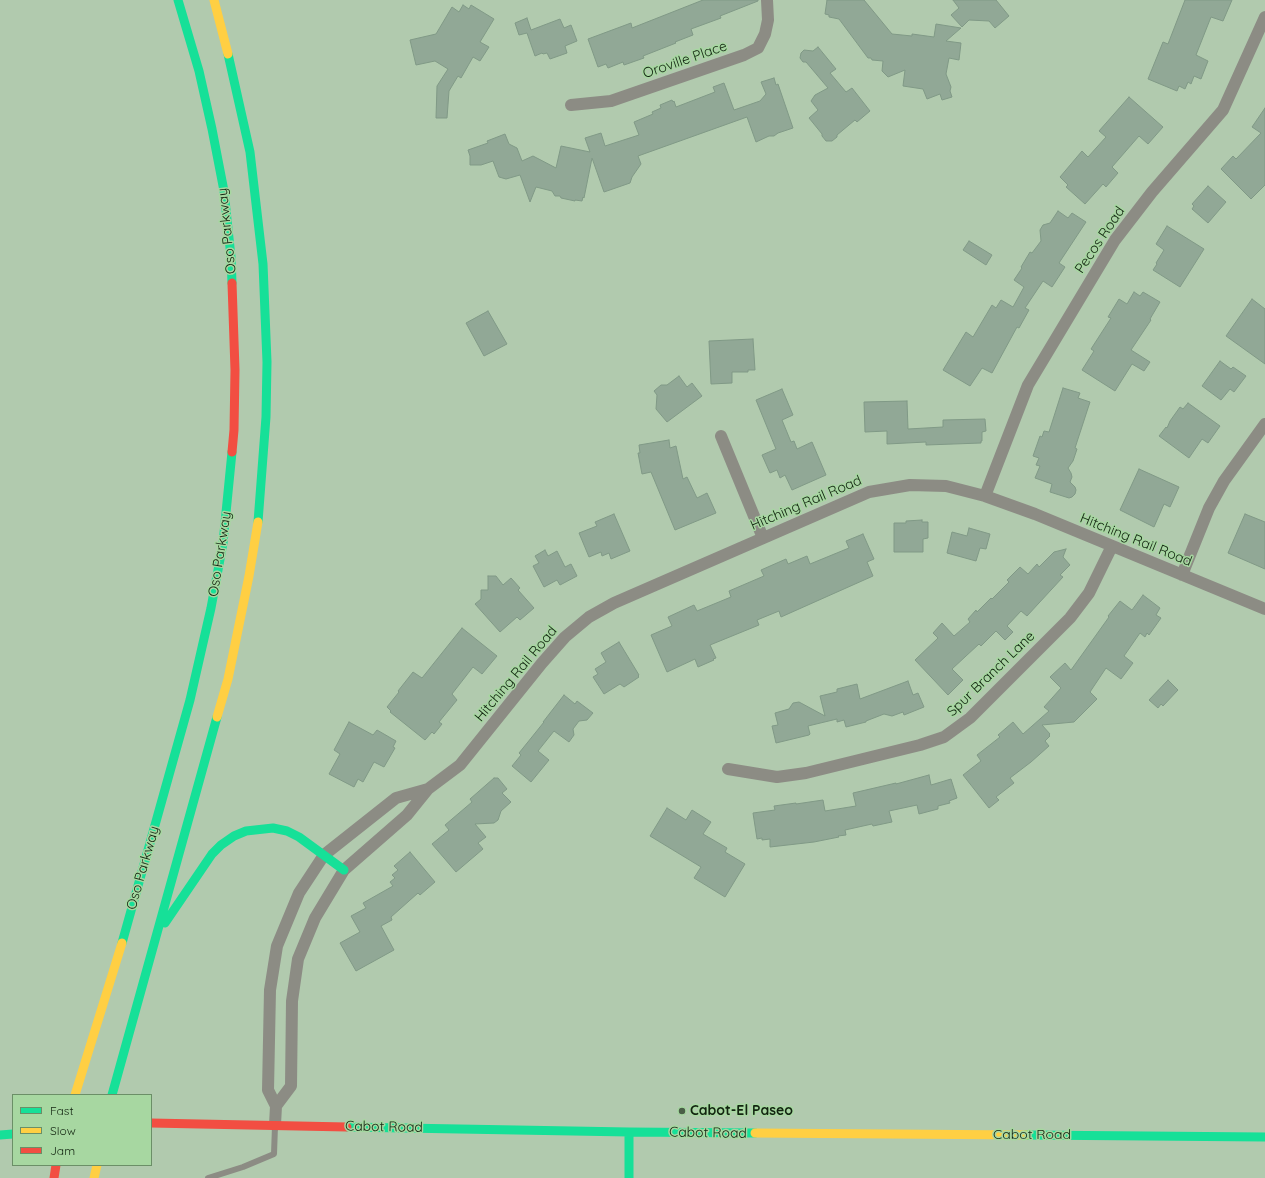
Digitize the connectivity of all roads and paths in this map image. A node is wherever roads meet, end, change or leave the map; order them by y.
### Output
1 (178, 0) edge
2 (214, 0) edge
3 (768, 0) edge
4 (1265, 17) edge
5 (571, 105) dead end
6 (1265, 424) edge
7 (721, 436) dead end
8 (985, 496) junction
9 (763, 538) junction
10 (1112, 546) junction
11 (1182, 575) junction
12 (1265, 609) edge
13 (728, 769) dead end
14 (428, 790) junction
15 (324, 855) junction
16 (344, 870) junction
17 (157, 935) junction
18 (75, 1094) edge
19 (112, 1094) edge
20 (276, 1106) junction
21 (152, 1123) edge
22 (275, 1126) junction
23 (629, 1132) junction
24 (12, 1134) edge
25 (0, 1135) edge
26 (1265, 1137) edge
27 (56, 1166) edge
28 (97, 1166) edge
29 (54, 1178) edge
30 (94, 1178) edge
31 (208, 1178) edge
32 (629, 1178) edge

1 - 18 main road, Oso Parkway
2 - 17 main road
3 - 5 street, Oroville Place
4 - 8 street, Pecos Road
6 - 11 street
7 - 9 street
8 - 9 street, Hitching Rail Road
8 - 10 street, Hitching Rail Road
9 - 14 street, Hitching Rail Road
10 - 11 street, Hitching Rail Road
10 - 13 street, Spur Branch Lane
11 - 12 street, Hitching Rail Road
14 - 15 street, Hitching Rail Road
14 - 16 street, Hitching Rail Road
15 - 16 main road
15 - 17 main road
15 - 20 street, Hitching Rail Road
16 - 20 street, Hitching Rail Road
17 - 19 main road
20 - 22 street, Hitching Rail Road
21 - 22 main road, Cabot Road
22 - 23 main road, Cabot Road
22 - 31 lane
23 - 26 main road, Cabot Road
23 - 32 main road
24 - 25 main road
27 - 29 main road
28 - 30 main road

